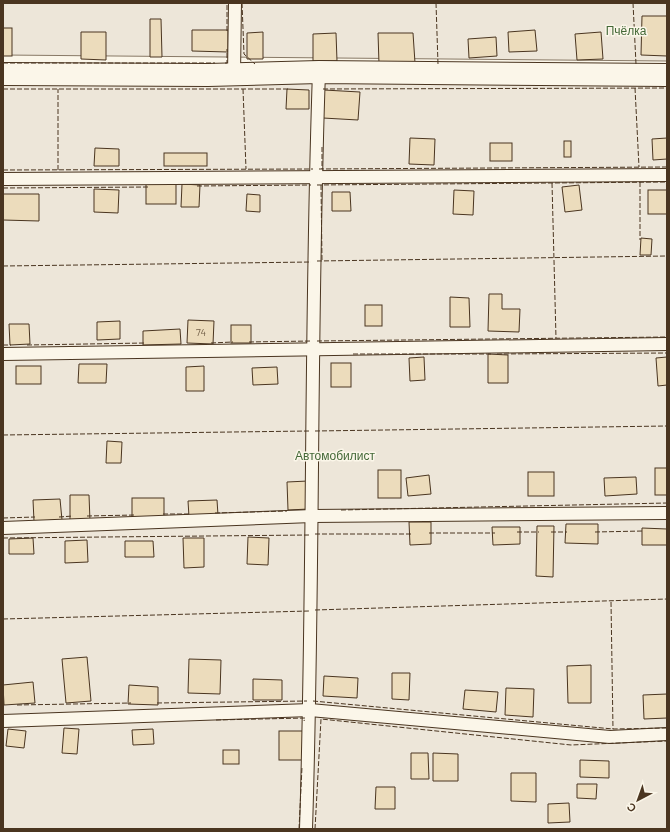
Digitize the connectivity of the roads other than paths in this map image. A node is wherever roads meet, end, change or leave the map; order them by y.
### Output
1 (236, 3) edge
2 (319, 72) junction
3 (3, 74) edge
4 (234, 74) junction
5 (667, 75) edge
6 (667, 175) edge
7 (315, 177) junction
8 (3, 179) edge
9 (667, 344) edge
10 (314, 349) junction
11 (3, 354) edge
12 (667, 513) edge
13 (312, 516) junction
14 (3, 528) edge
15 (310, 710) junction
16 (3, 721) edge
17 (667, 734) edge
18 (306, 829) edge

1 - 4 lane
2 - 4 street
2 - 5 street
2 - 7 lane
3 - 4 street
6 - 7 lane
7 - 8 lane
7 - 10 lane
9 - 10 lane
10 - 11 lane
10 - 13 lane
12 - 13 lane
13 - 14 lane
13 - 15 lane
15 - 16 lane
15 - 17 lane
15 - 18 lane

